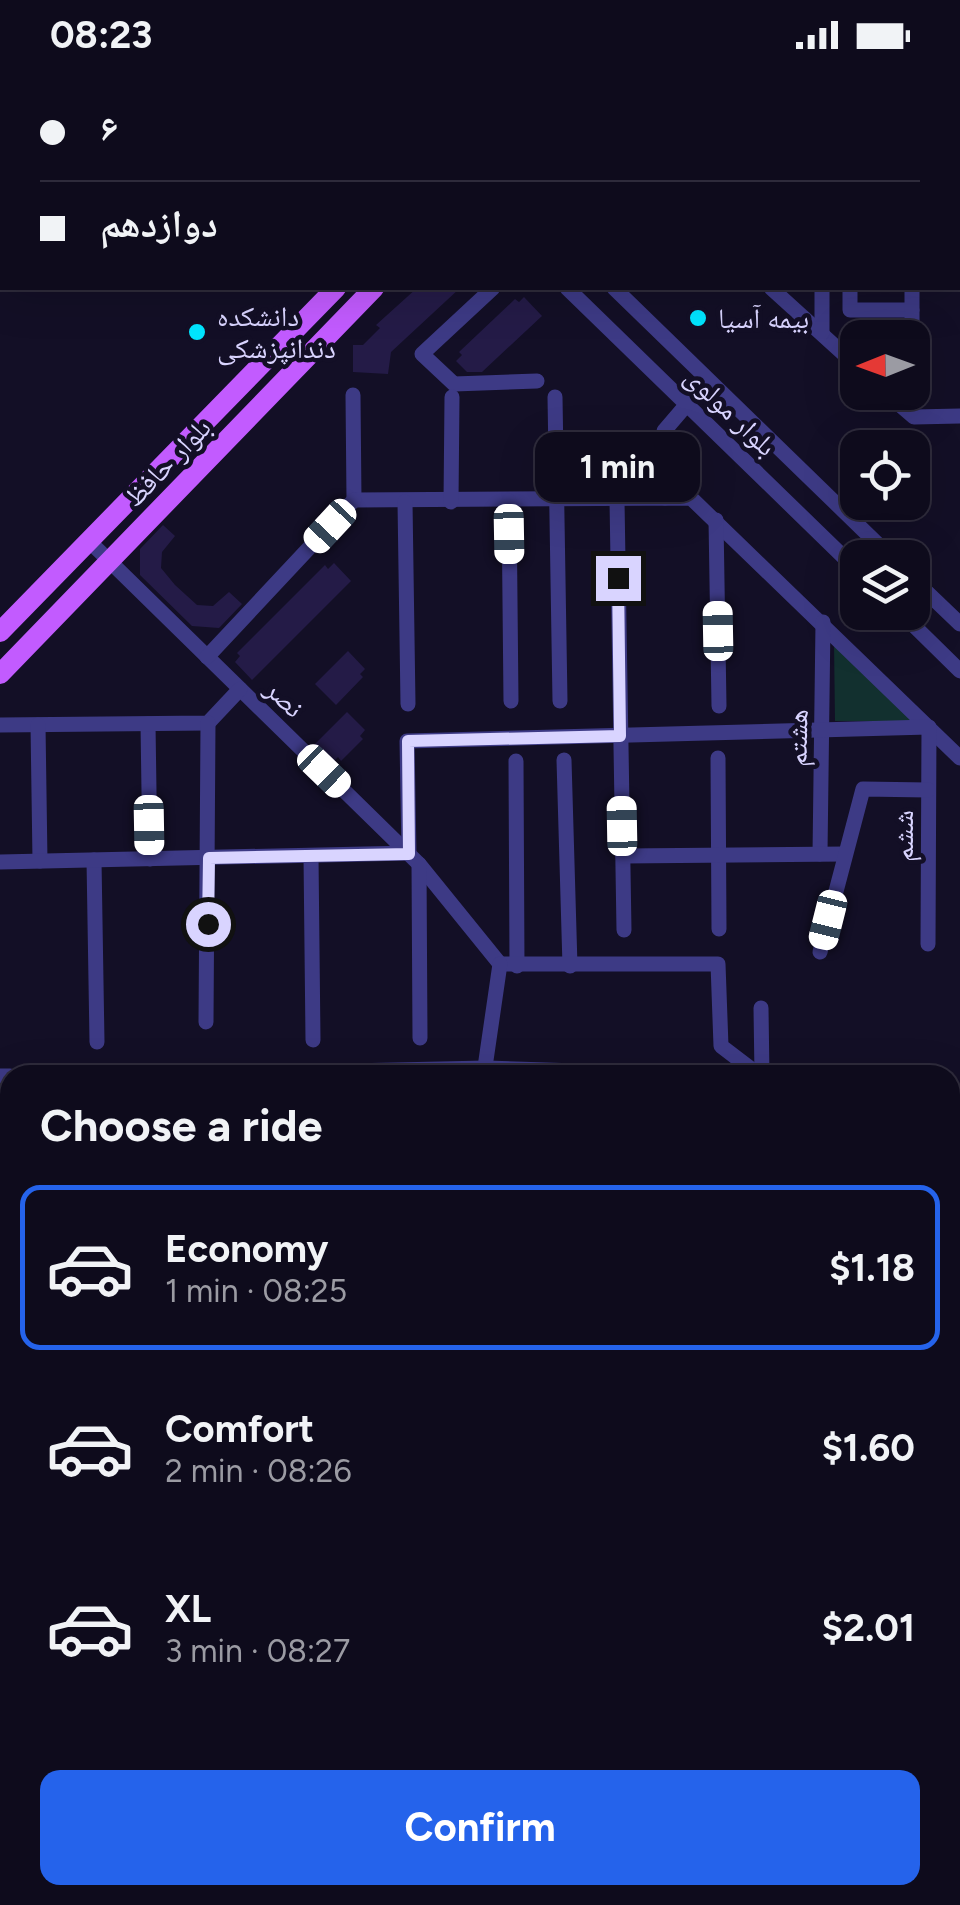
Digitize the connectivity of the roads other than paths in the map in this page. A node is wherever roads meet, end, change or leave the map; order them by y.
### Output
1 (334, 290) edge
2 (372, 290) edge
3 (491, 290) edge
4 (569, 290) edge
5 (616, 290) edge
6 (774, 290) edge
7 (822, 290) edge
8 (850, 290) edge
9 (912, 290) edge
10 (912, 310) junction
11 (912, 320) edge
12 (822, 333) junction
13 (840, 350) edge
14 (537, 381) dead end
15 (353, 395) dead end
16 (452, 397) dead end
17 (556, 397) dead end
18 (688, 403) junction
19 (906, 410) edge
20 (960, 416) edge
21 (828, 496) junction
22 (665, 498) junction
23 (354, 500) junction
24 (616, 500) junction
25 (508, 501) junction
26 (558, 501) junction
27 (405, 502) junction
28 (450, 502) junction
29 (716, 520) junction
30 (806, 520) junction
31 (873, 540) edge
32 (89, 541) junction
33 (840, 553) edge
34 (109, 562) junction
35 (930, 595) edge
36 (823, 622) junction
37 (960, 624) edge
38 (918, 630) edge
39 (0, 632) edge
40 (207, 657) junction
41 (960, 671) edge
42 (0, 674) edge
43 (240, 689) junction
44 (560, 701) dead end
45 (511, 702) dead end
46 (408, 704) dead end
47 (719, 706) dead end
48 (148, 724) junction
49 (208, 724) junction
50 (0, 725) edge
51 (38, 725) junction
52 (929, 727) junction
53 (822, 728) junction
54 (620, 736) junction
55 (718, 758) dead end
56 (960, 758) edge
57 (564, 760) dead end
58 (516, 761) dead end
59 (928, 790) junction
60 (718, 854) junction
61 (820, 854) junction
62 (845, 854) junction
63 (311, 856) junction
64 (622, 856) junction
65 (209, 858) junction
66 (414, 858) junction
67 (150, 859) junction
68 (94, 860) junction
69 (40, 861) junction
70 (0, 862) edge
71 (624, 930) dead end
72 (719, 930) dead end
73 (928, 944) dead end
74 (820, 952) dead end
75 (500, 964) junction
76 (518, 966) junction
77 (570, 966) junction
78 (761, 1008) dead end
79 (206, 1022) dead end
80 (420, 1038) dead end
81 (313, 1040) dead end
82 (97, 1042) dead end
83 (486, 1065) edge
84 (747, 1065) edge
85 (761, 1065) edge

1 - 32 main road, بلوار حافظ
2 - 34 main road, بلوار حافظ
3 - 14 street
4 - 18 street, بلوار مولوی
5 - 21 street, بلوار مولوی
6 - 12 street
7 - 12 street
8 - 10 street
9 - 10 street
10 - 11 street
12 - 13 street
15 - 23 street
16 - 28 street
17 - 26 street
18 - 22 street
18 - 30 street, بلوار مولوی
19 - 20 street
21 - 30 street
21 - 31 street, بلوار مولوی
22 - 24 street
22 - 29 street
23 - 27 street
23 - 40 street
24 - 26 street
24 - 54 street
25 - 26 street
25 - 28 street
25 - 45 street
26 - 44 street
27 - 28 street
27 - 46 street
29 - 36 street
29 - 47 street
30 - 33 street, بلوار مولوی
32 - 34 street, نصر
32 - 39 main road, بلوار حافظ
34 - 40 street, نصر
34 - 42 main road, بلوار حافظ
35 - 37 street
36 - 52 street
36 - 53 street, هشتم
38 - 41 street
40 - 43 street, نصر
43 - 49 street
43 - 66 street, نصر
48 - 49 street
48 - 51 street
48 - 67 street
49 - 65 street
50 - 51 street
51 - 69 street
52 - 53 street
52 - 56 street
52 - 59 street, ششم
53 - 54 street
53 - 61 street, هشتم
54 - 64 street
54 - 66 street
55 - 60 street
57 - 77 street
58 - 76 street
59 - 62 street
59 - 73 street, ششم
60 - 61 street
60 - 64 street
60 - 72 street
61 - 62 street
62 - 74 street
63 - 65 street
63 - 66 street
63 - 81 street
64 - 71 street
65 - 67 street
65 - 79 street
66 - 75 street, نصر
66 - 80 street
67 - 68 street
68 - 69 street
68 - 82 street
69 - 70 street
75 - 76 street
75 - 83 street
76 - 77 street
77 - 84 street
78 - 85 street

